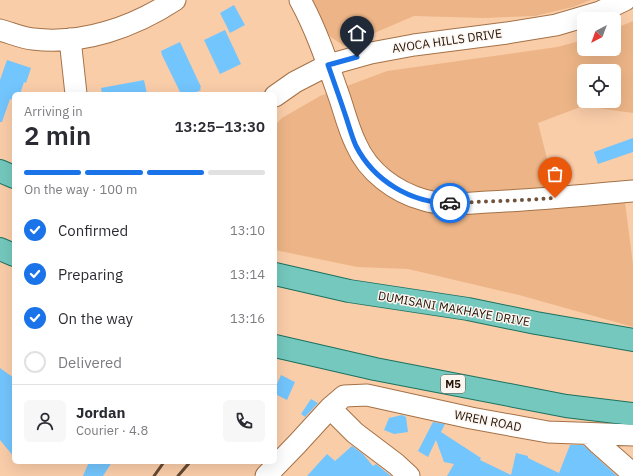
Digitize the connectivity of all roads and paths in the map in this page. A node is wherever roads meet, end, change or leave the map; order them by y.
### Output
1 (175, 0) edge
2 (300, 0) edge
3 (625, 0) edge
4 (0, 30) edge
5 (70, 39) junction
6 (328, 65) junction
7 (76, 92) edge
8 (277, 95) edge
9 (0, 171) edge
10 (12, 176) edge
11 (633, 191) edge
12 (0, 248) edge
13 (12, 254) edge
14 (277, 274) edge
15 (633, 340) edge
16 (277, 346) edge
17 (337, 402) junction
18 (633, 414) edge
19 (589, 434) junction
20 (633, 435) edge
21 (633, 474) edge
22 (266, 476) edge
23 (409, 476) edge

1 - 5 street
2 - 6 street
3 - 6 street, AVOCA HILLS DRIVE
4 - 5 street
5 - 7 street
6 - 8 street, AVOCA HILLS DRIVE
6 - 11 street
9 - 10 main road
12 - 13 main road
14 - 15 main road, DUMISANI MAKHAYE DRIVE
16 - 18 main road, M5
17 - 19 street, WREN ROAD
17 - 22 street
17 - 23 street
19 - 20 street, WREN ROAD
19 - 21 street

